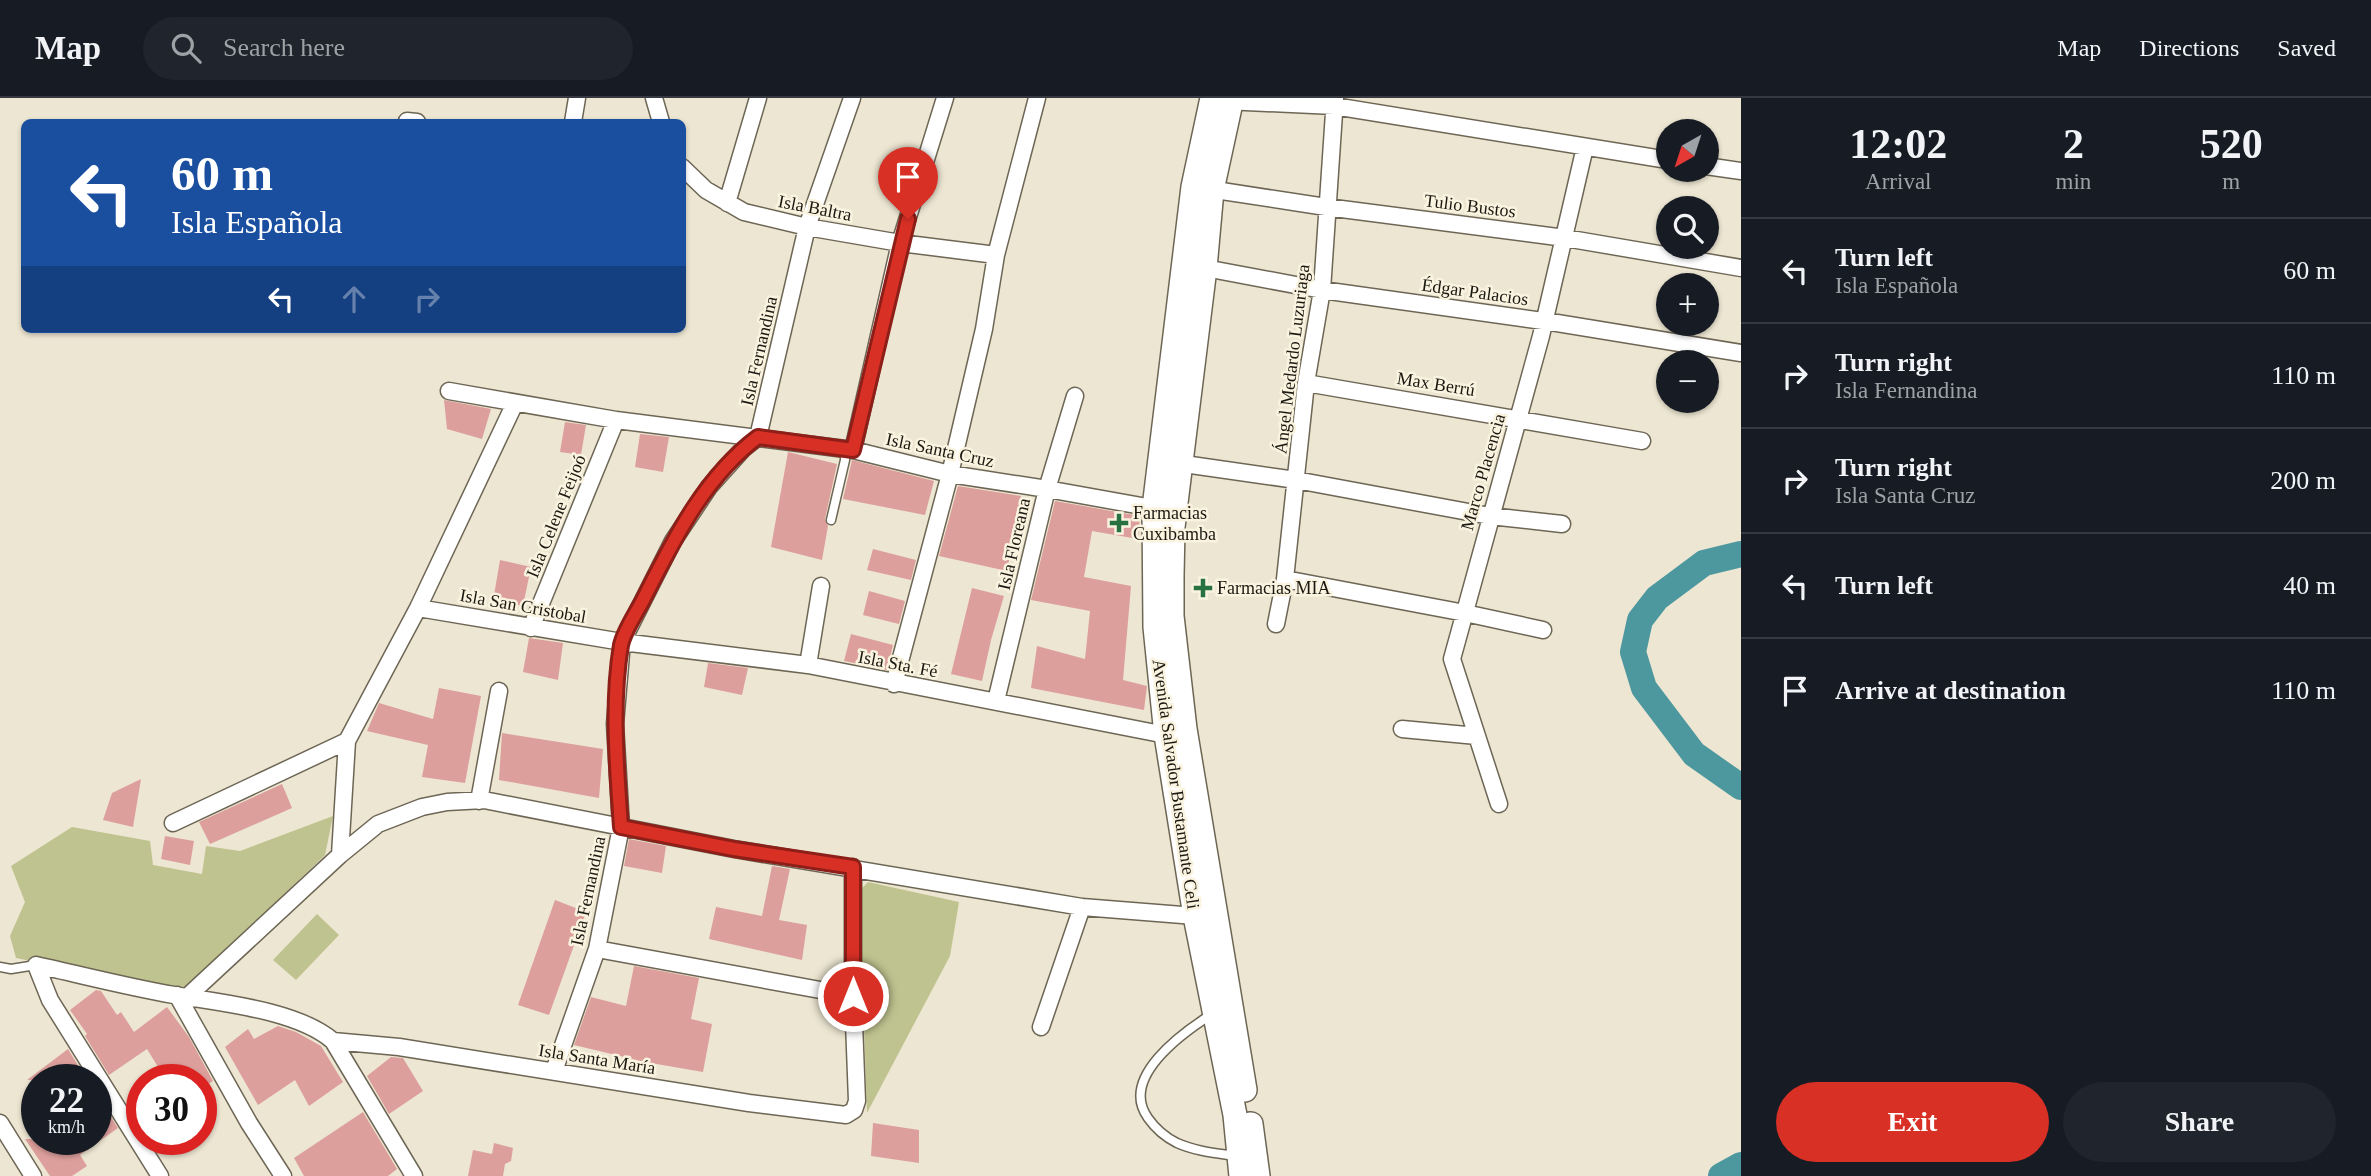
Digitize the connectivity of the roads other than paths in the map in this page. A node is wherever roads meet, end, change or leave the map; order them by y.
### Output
1 (577, 98) edge
2 (654, 98) edge
3 (758, 98) edge
4 (852, 98) edge
5 (945, 98) edge
6 (1037, 98) edge
7 (1221, 99) edge
8 (1334, 102) edge
9 (574, 119) edge
10 (660, 119) edge
11 (1585, 147) junction
12 (1656, 158) edge
13 (1719, 168) edge
14 (686, 171) edge
15 (1741, 171) edge
16 (1202, 188) junction
17 (727, 203) junction
18 (1326, 207) junction
19 (807, 227) junction
20 (1565, 238) junction
21 (900, 243) junction
22 (996, 255) junction
23 (1205, 268) junction
24 (1741, 268) edge
25 (1322, 290) junction
26 (1543, 322) junction
27 (1741, 352) edge
28 (1306, 383) junction
29 (449, 391) dead end
30 (1075, 396) dead end
31 (515, 402) junction
32 (1519, 418) junction
33 (616, 420) junction
34 (758, 437) junction
35 (1642, 441) dead end
36 (849, 450) junction
37 (1172, 463) junction
38 (950, 474) junction
39 (1296, 480) junction
40 (1047, 489) junction
41 (1164, 510) junction
42 (1490, 516) junction
43 (831, 520) dead end
44 (1562, 524) dead end
45 (1285, 579) junction
46 (821, 586) dead end
47 (418, 608) junction
48 (1465, 613) junction
49 (1276, 624) dead end
50 (531, 628) junction
51 (1543, 630) dead end
52 (622, 642) junction
53 (808, 665) junction
54 (894, 684) junction
55 (499, 691) dead end
56 (996, 701) junction
57 (1402, 729) dead end
58 (1176, 734) junction
59 (1477, 736) junction
60 (348, 741) junction
61 (479, 801) junction
62 (1499, 804) dead end
63 (173, 823) dead end
64 (621, 827) junction
65 (341, 855) junction
66 (853, 867) junction
67 (1082, 907) junction
68 (1195, 916) junction
69 (597, 949) junction
70 (36, 965) junction
71 (0, 967) edge
72 (182, 996) junction
73 (853, 996) junction
74 (1223, 1011) junction
75 (1041, 1027) dead end
76 (333, 1041) junction
77 (554, 1071) junction
78 (0, 1122) edge
79 (1240, 1166) edge
80 (33, 1176) edge
81 (160, 1176) edge
82 (283, 1176) edge
83 (414, 1176) edge
84 (1258, 1176) edge

1 - 9 street
2 - 10 street
3 - 17 street
4 - 19 street, Isla Fernandina
5 - 21 street
6 - 22 street
7 - 8 street
7 - 16 main road, Avenida Salvador Bustamante Celi
8 - 11 street
8 - 18 street, Ángel Medardo Luzuriaga
11 - 12 street
11 - 20 street, Marco Placencia
13 - 15 street
14 - 17 street, Isla Baltra
16 - 18 street, Tulio Bustos
16 - 23 main road, Avenida Salvador Bustamante Celi
16 - 37 main road, Avenida Salvador Bustamante Celi
17 - 19 street, Isla Baltra
18 - 20 street, Tulio Bustos
18 - 25 street, Ángel Medardo Luzuriaga
19 - 21 street, Isla Baltra
19 - 34 street, Isla Fernandina
20 - 24 street, Tulio Bustos
20 - 26 street, Marco Placencia
21 - 22 street, Isla Baltra
21 - 36 street
22 - 38 street
23 - 25 street, Édgar Palacios
23 - 37 main road, Avenida Salvador Bustamante Celi
25 - 26 street, Édgar Palacios
25 - 28 street, Ángel Medardo Luzuriaga
26 - 27 street, Édgar Palacios
26 - 32 street, Marco Placencia
28 - 32 street, Max Berrú
28 - 39 street, Ángel Medardo Luzuriaga
29 - 31 street, Isla Santa Cruz
30 - 40 street, Isla Floreana
31 - 33 street, Isla Santa Cruz
31 - 47 street
32 - 35 street, Max Berrú
32 - 42 street, Marco Placencia
33 - 34 street, Isla Santa Cruz
33 - 50 street, Isla Celene Feijoó
34 - 36 street, Isla Santa Cruz
34 - 52 street, Isla Fernandina
36 - 38 street, Isla Santa Cruz
36 - 43 lane
37 - 39 street
37 - 41 main road, Avenida Salvador Bustamante Celi
38 - 40 street, Isla Santa Cruz
38 - 54 street
39 - 42 street
39 - 45 street, Ángel Medardo Luzuriaga
40 - 41 street, Isla Santa Cruz
40 - 56 street, Isla Floreana
41 - 58 main road, Avenida Salvador Bustamante Celi
42 - 44 street
42 - 48 street, Marco Placencia
45 - 48 street
45 - 49 street, Ángel Medardo Luzuriaga
46 - 53 street
47 - 50 street, Isla San Cristobal
47 - 60 street
48 - 51 street
48 - 59 street, Marco Placencia
50 - 52 street, Isla San Cristobal
52 - 53 street, Isla Sta. Fé
52 - 64 street, Isla Fernandina
53 - 54 street, Isla Sta. Fé
54 - 56 street, Isla Sta. Fé
55 - 61 street
56 - 58 street, Isla Sta. Fé
57 - 59 street
58 - 68 main road, Avenida Salvador Bustamante Celi
58 - 74 main road, Avenida Salvador Bustamante Celi
59 - 62 street, Marco Placencia
60 - 63 street
60 - 65 street
61 - 64 street
61 - 65 street
64 - 66 street
64 - 69 street, Isla Fernandina
65 - 72 street
66 - 67 street
66 - 73 street
67 - 68 street
67 - 75 street
68 - 74 main road, Avenida Salvador Bustamante Celi
69 - 73 street
69 - 77 street, Isla Fernandina
70 - 71 lane
70 - 72 street
70 - 81 street
72 - 76 street
72 - 82 street
73 - 77 street, Isla Santa María
74 - 79 main road, Avenida Salvador Bustamante Celi
74 - 79 lane
74 - 84 main road, Avenida Salvador Bustamante Celi
76 - 77 street, Isla Santa María
76 - 83 street
78 - 80 street

